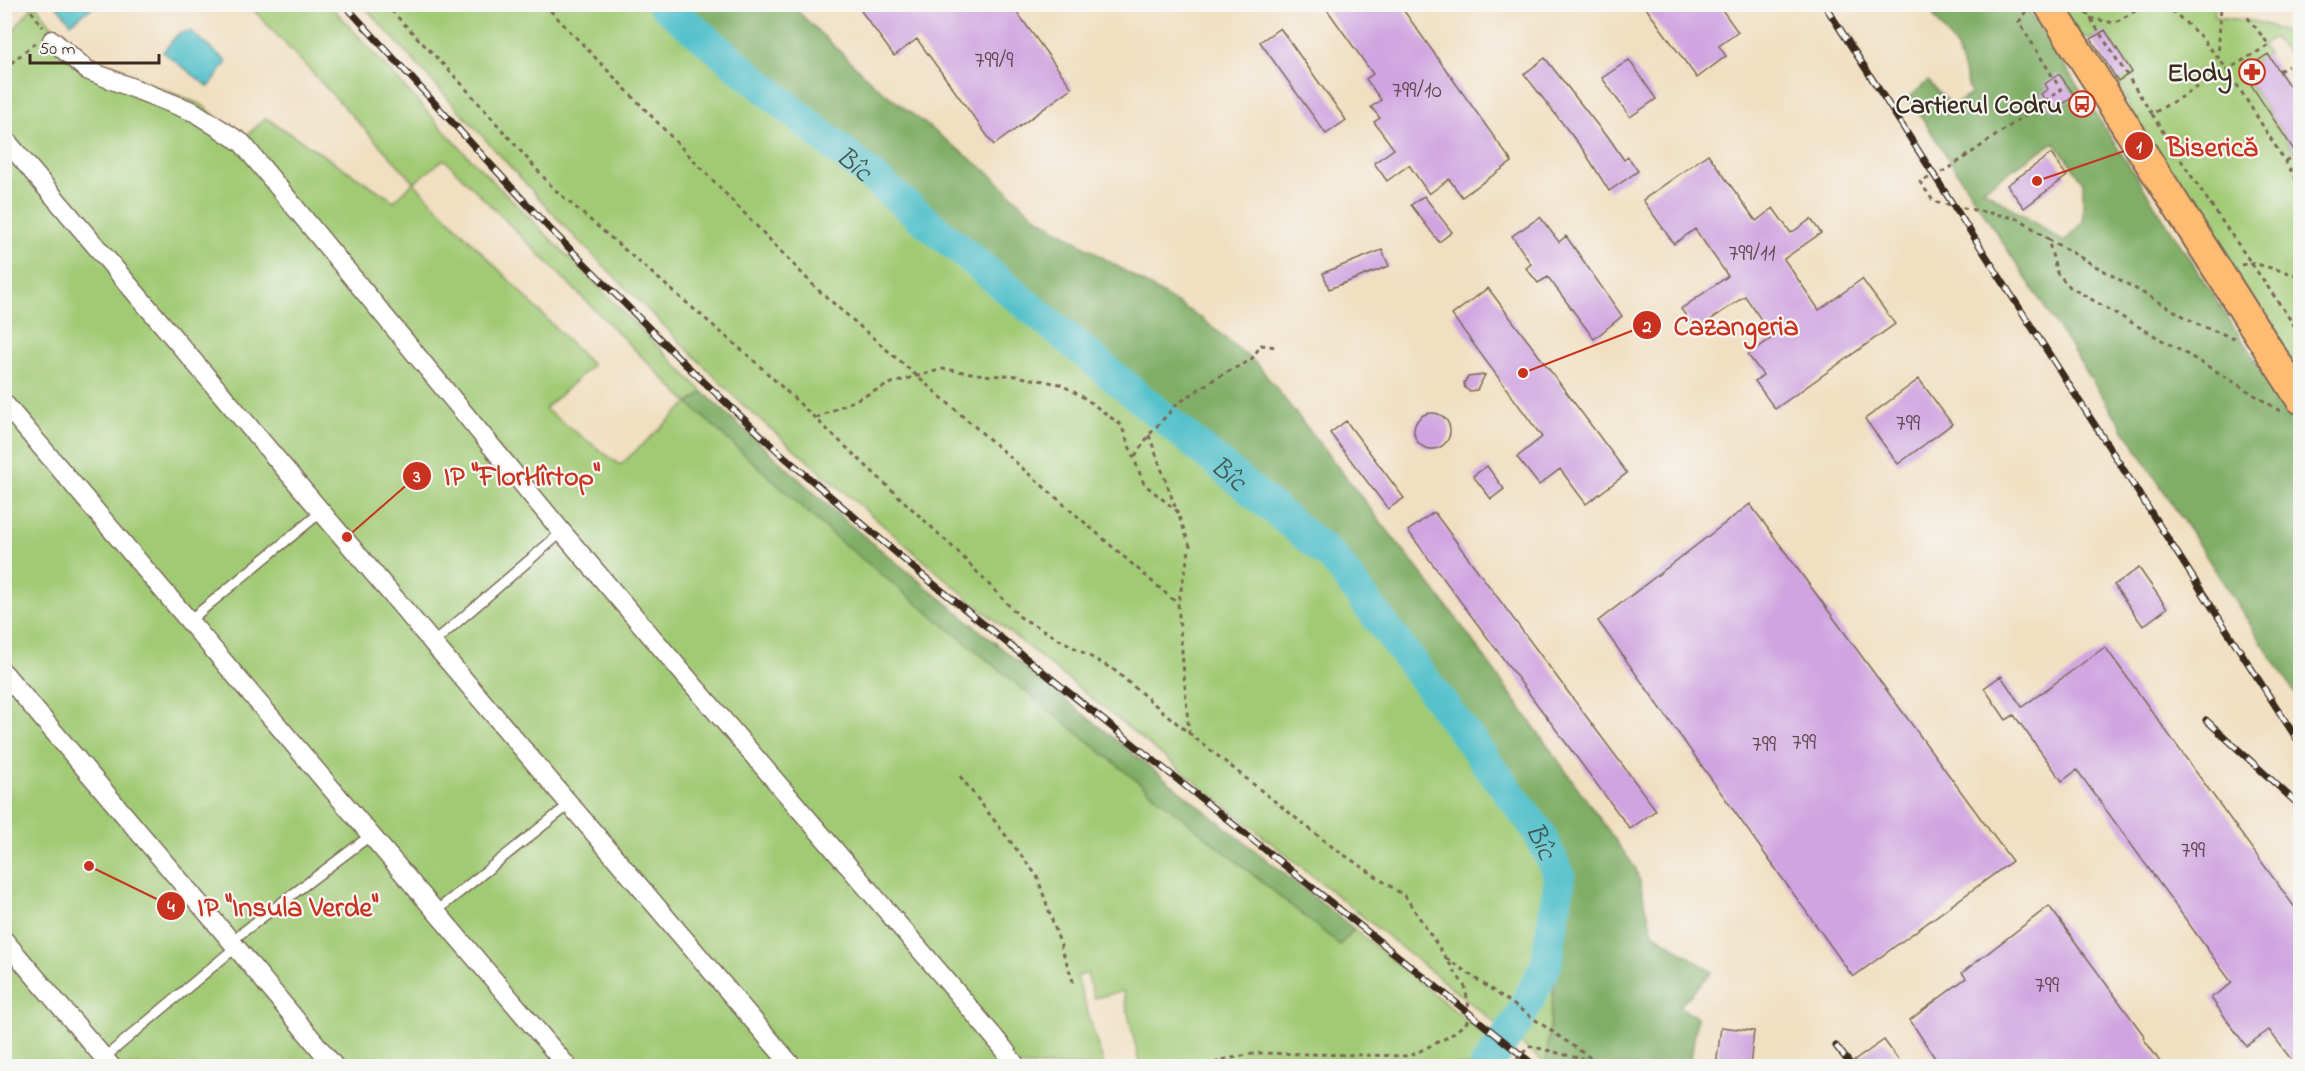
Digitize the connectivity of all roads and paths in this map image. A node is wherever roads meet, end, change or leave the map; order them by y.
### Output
1 (26, 4) edge
2 (385, 4) edge
3 (544, 4) edge
4 (2027, 4) edge
5 (2048, 4) edge
6 (2080, 4) edge
7 (2148, 4) edge
8 (2164, 4) edge
9 (2221, 5) edge
10 (2245, 14) dead end
11 (2089, 18) junction
12 (52, 40) junction
13 (2218, 59) junction
14 (2288, 66) dead end
15 (4, 69) edge
16 (2227, 69) junction
17 (2279, 71) dead end
18 (2152, 114) junction
19 (4, 138) edge
20 (2301, 152) edge
21 (2285, 161) junction
22 (2301, 185) edge
23 (2048, 239) junction
24 (2253, 263) junction
25 (2218, 268) junction
26 (2301, 276) edge
27 (2301, 334) edge
28 (2239, 340) dead end
29 (1276, 346) dead end
30 (918, 376) junction
31 (4, 404) edge
32 (2290, 405) edge
33 (815, 418) junction
34 (1149, 435) junction
35 (1135, 457) junction
36 (1177, 511) junction
37 (321, 512) junction
38 (562, 532) junction
39 (1178, 604) junction
40 (190, 620) junction
41 (433, 643) junction
42 (4, 673) edge
43 (1189, 734) junction
44 (960, 776) dead end
45 (570, 804) junction
46 (371, 835) junction
47 (436, 911) junction
48 (4, 940) edge
49 (234, 944) junction
50 (1443, 956) junction
51 (1074, 984) dead end
52 (107, 1062) edge
53 (1595, 1062) junction
54 (334, 1066) edge
55 (567, 1066) edge
56 (792, 1066) edge
57 (1016, 1066) edge
58 (1210, 1066) edge
59 (1510, 1066) edge
60 (1602, 1066) edge

1 - 12 path
2 - 33 path
3 - 30 path
4 - 23 path
5 - 25 main road
6 - 11 path
7 - 11 path
8 - 13 path
9 - 13 path
10 - 16 path
11 - 18 path
12 - 15 path
12 - 38 street
13 - 16 path
14 - 17 path
16 - 18 path
16 - 21 path
18 - 24 path
19 - 37 street
20 - 21 path
21 - 22 path
23 - 28 path
23 - 32 path
24 - 25 path
24 - 26 path
24 - 27 path
25 - 32 main road
29 - 34 path
30 - 33 path
30 - 35 path
30 - 39 path
31 - 40 street
33 - 43 path
34 - 35 path
34 - 36 path
35 - 36 path
36 - 39 path
37 - 40 lane
37 - 41 street
38 - 41 lane
38 - 57 street
39 - 43 path
40 - 46 street
41 - 45 street
42 - 49 street
43 - 50 path
44 - 51 path
45 - 47 lane
45 - 56 street
46 - 47 street
46 - 49 lane
47 - 55 street
48 - 52 street
49 - 52 lane
49 - 54 street
50 - 53 path
50 - 58 path
53 - 59 path
53 - 60 path

